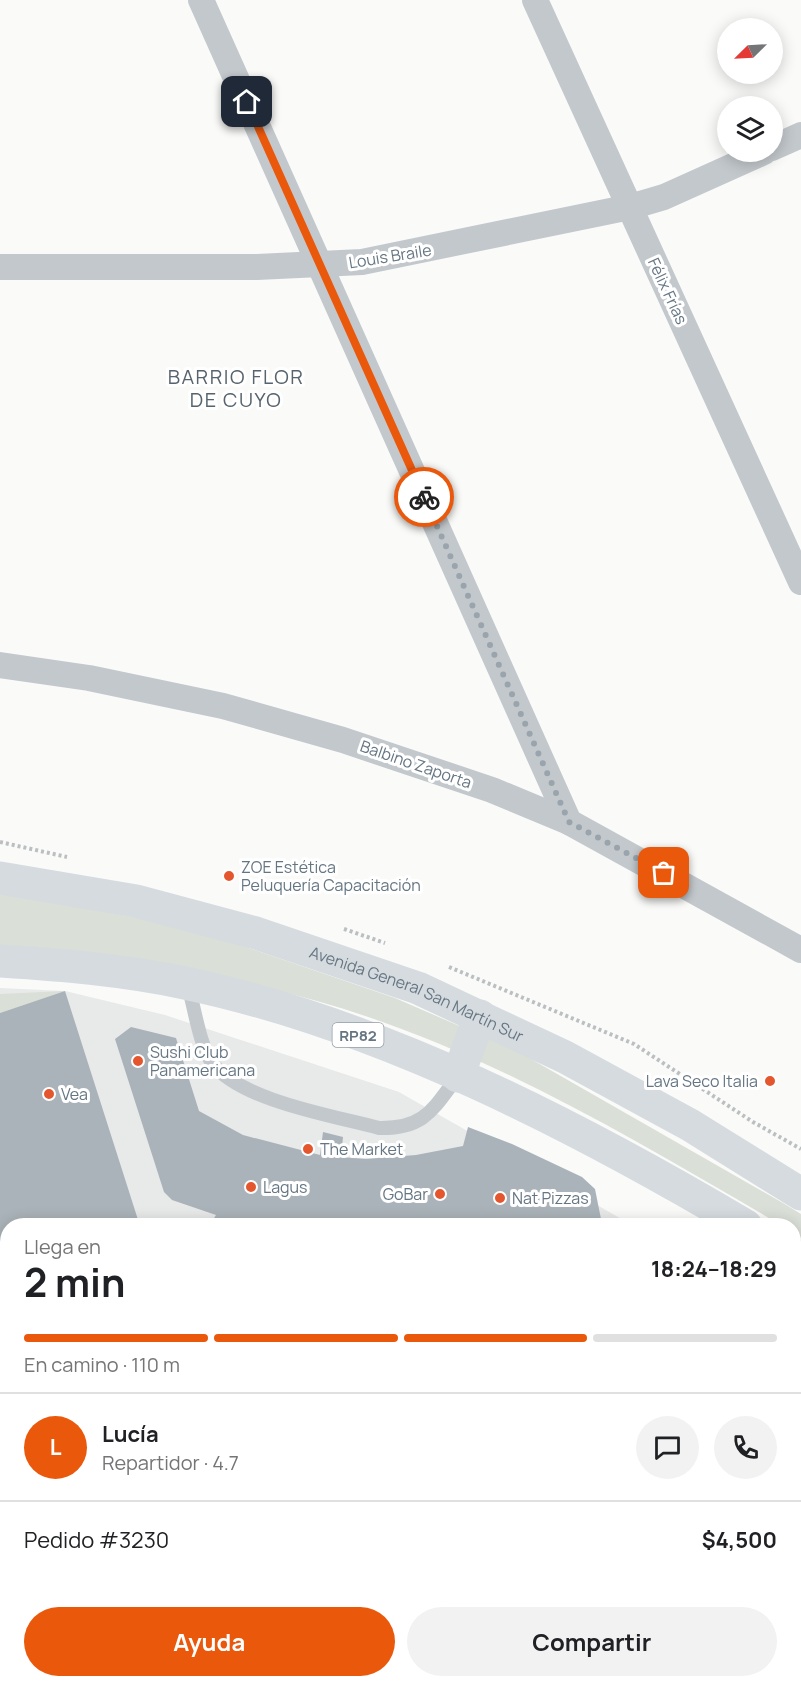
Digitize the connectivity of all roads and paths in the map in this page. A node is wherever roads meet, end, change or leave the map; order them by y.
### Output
1 (201, 0) edge
2 (535, 0) edge
3 (801, 135) edge
4 (783, 143) edge
5 (742, 162) edge
6 (630, 207) junction
7 (320, 265) junction
8 (0, 267) edge
9 (801, 582) edge
10 (0, 665) edge
11 (569, 822) junction
12 (0, 878) edge
13 (801, 950) edge
14 (0, 961) edge
15 (187, 983) junction
16 (480, 1017) junction
17 (459, 1076) junction
18 (801, 1194) edge
19 (732, 1218) edge

1 - 7 street
2 - 6 street, Félix Frías
3 - 4 street
5 - 6 street, Louis Braile
6 - 7 street, Louis Braile
6 - 9 street, Félix Frías
7 - 8 street, Louis Braile
7 - 11 street
10 - 11 street, Balbino Zaporta
11 - 13 street, Balbino Zaporta
12 - 16 main road, Avenida General San Martín Sur
14 - 15 main road, RP82
15 - 17 main road, RP82
15 - 17 lane
16 - 17 main road
16 - 18 main road, Avenida General San Martín Sur
17 - 19 main road, RP82

